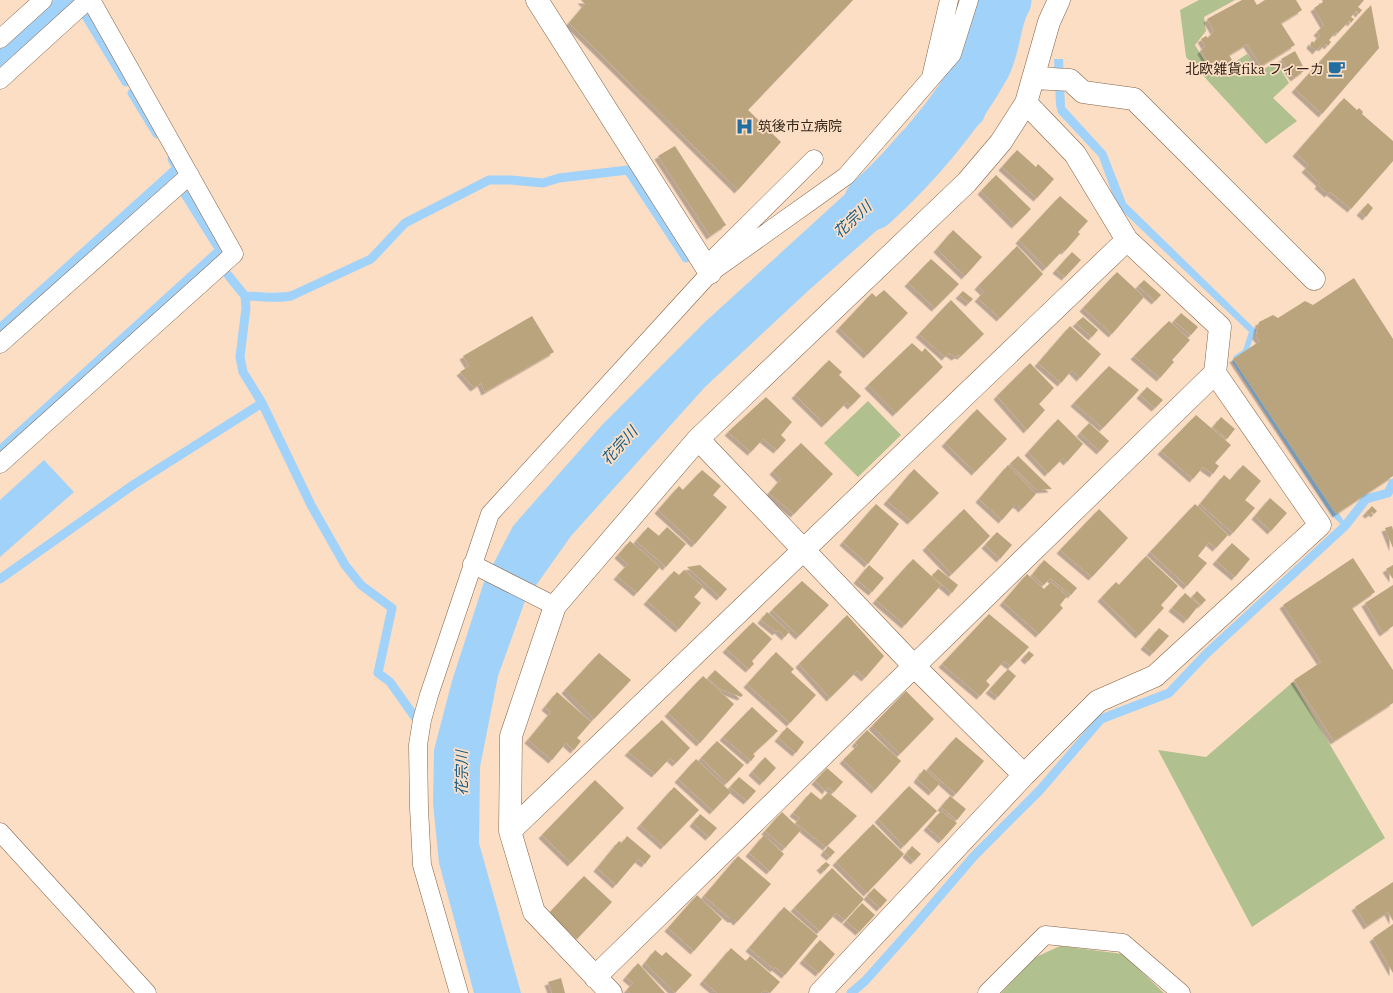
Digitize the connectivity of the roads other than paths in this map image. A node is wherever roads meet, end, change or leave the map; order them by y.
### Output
1 (43, 0) edge
2 (88, 0) edge
3 (91, 0) edge
4 (537, 0) edge
5 (950, 0) edge
6 (969, 0) edge
7 (1059, 0) edge
8 (0, 39) edge
9 (1050, 79) junction
10 (0, 80) edge
11 (930, 81) junction
12 (1026, 103) junction
13 (814, 159) dead end
14 (190, 175) junction
15 (1127, 240) junction
16 (708, 270) junction
17 (1314, 279) dead end
18 (0, 344) edge
19 (1215, 373) junction
20 (698, 440) junction
21 (0, 464) edge
22 (803, 550) junction
23 (477, 567) junction
24 (546, 601) junction
25 (914, 666) junction
26 (1024, 776) junction
27 (510, 831) junction
28 (0, 832) edge
29 (595, 977) junction
30 (147, 993) edge
31 (459, 993) edge
32 (611, 993) edge
33 (820, 993) edge
34 (987, 993) edge
35 (1181, 993) edge

1 - 8 lane
2 - 10 lane
3 - 14 lane
4 - 16 street
5 - 11 lane
6 - 11 lane
7 - 9 street
9 - 12 street
9 - 17 street
11 - 16 lane
12 - 15 street
12 - 20 street
13 - 16 lane
14 - 18 lane
14 - 21 lane
15 - 19 street
15 - 22 street
16 - 23 lane
19 - 25 street
19 - 26 street
20 - 22 street
20 - 24 street
22 - 25 street
22 - 27 street
23 - 24 lane
23 - 31 lane
24 - 27 street
25 - 26 street
25 - 29 street
26 - 33 street
27 - 29 street
28 - 30 lane
29 - 32 street
34 - 35 lane

